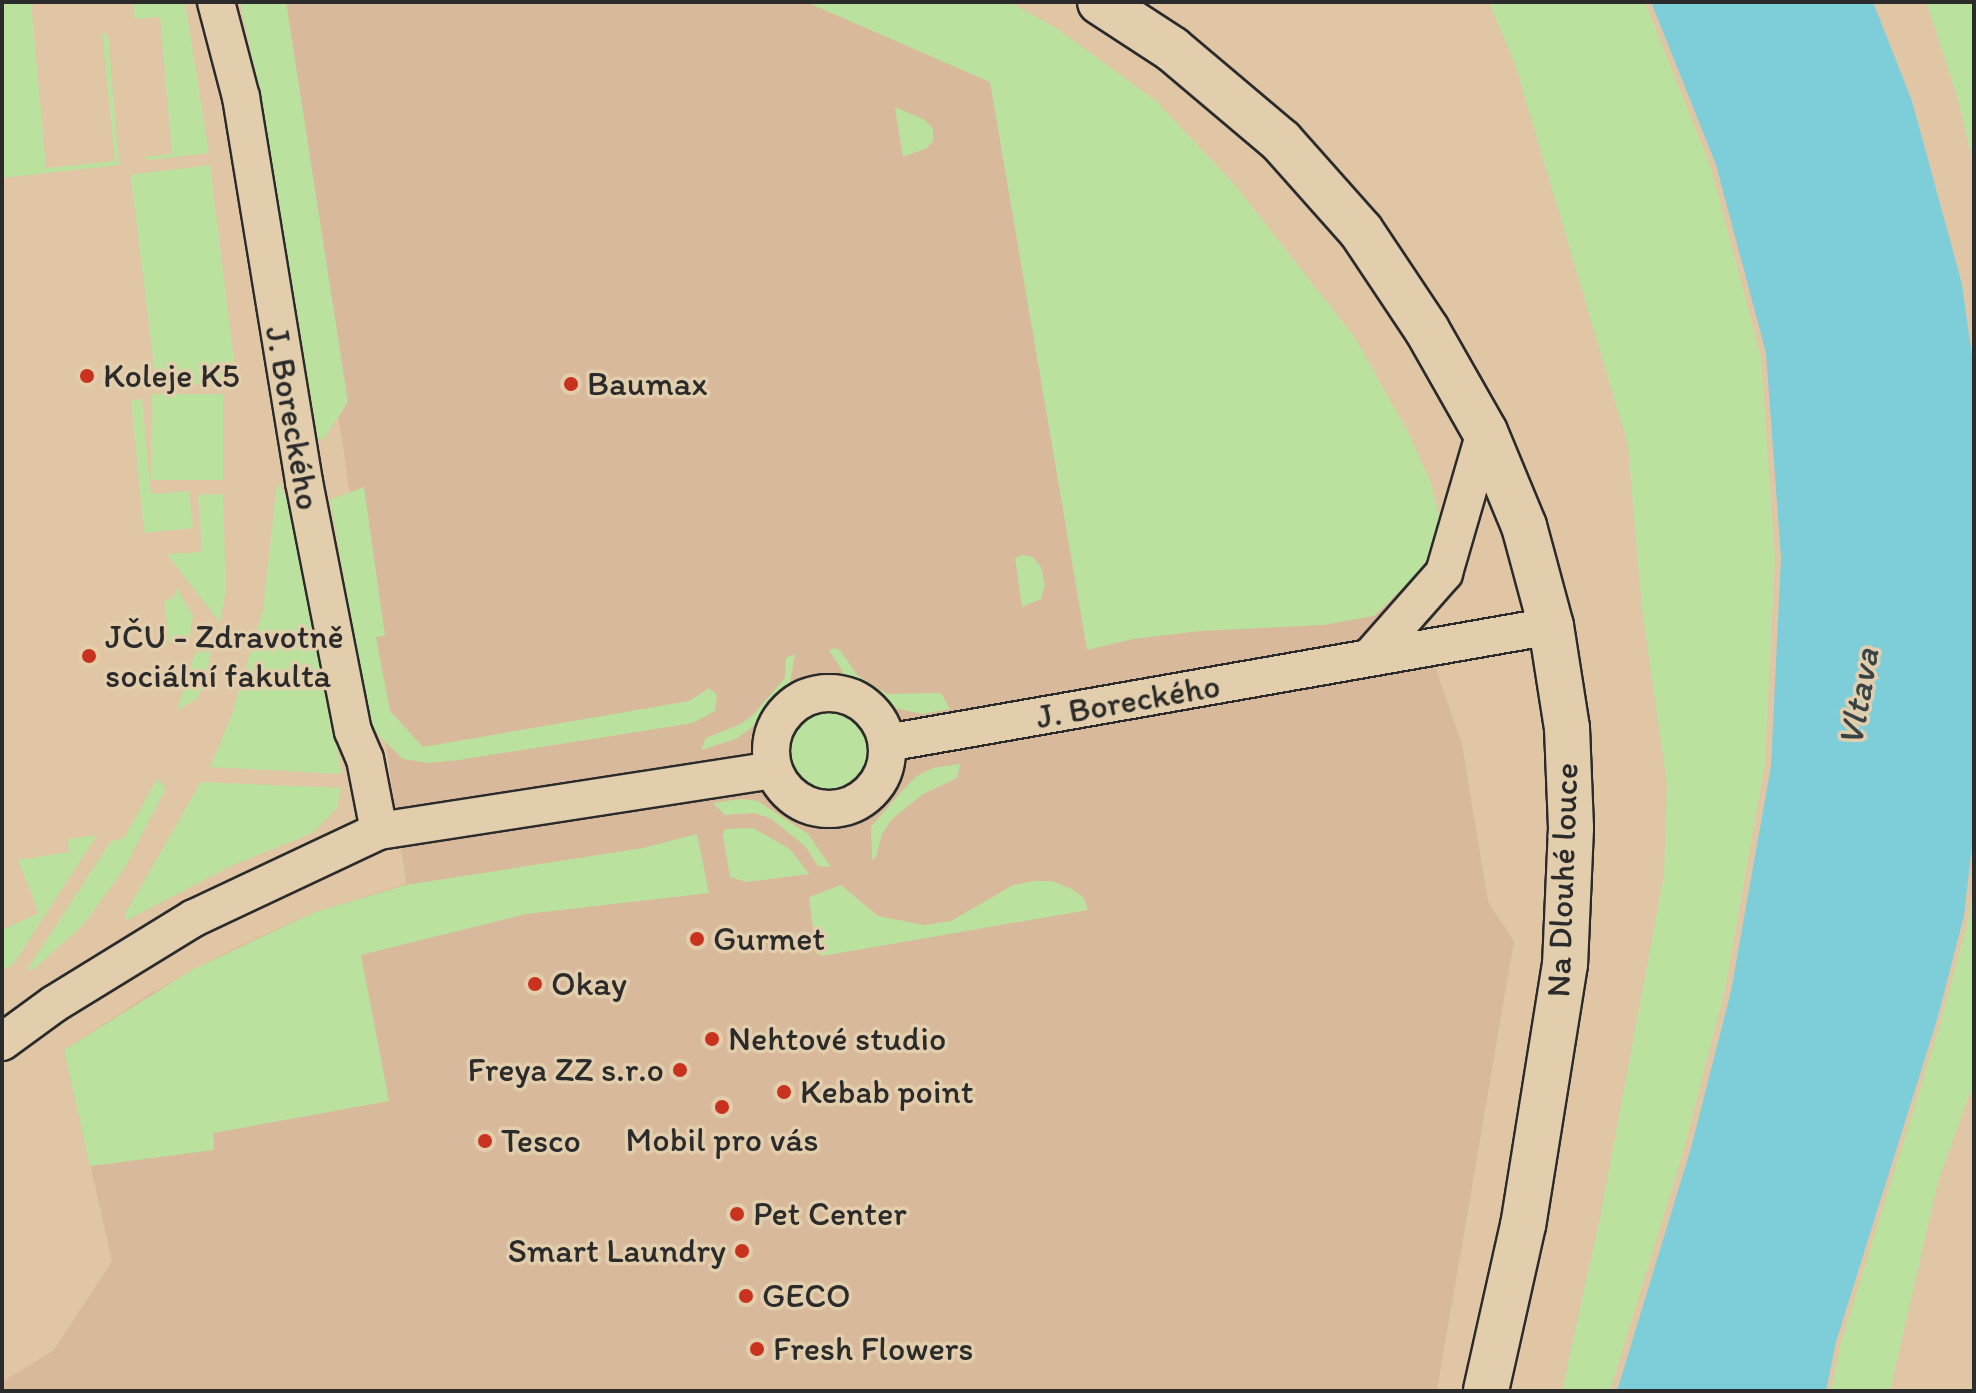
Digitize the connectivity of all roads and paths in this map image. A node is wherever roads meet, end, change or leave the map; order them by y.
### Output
1 (216, 2) edge
2 (1100, 2) edge
3 (1485, 432) junction
4 (1551, 626) junction
5 (1370, 657) junction
6 (887, 743) junction
7 (773, 770) junction
8 (379, 831) junction
9 (5, 1032) edge
10 (1486, 1391) edge

1 - 8 street, J. Boreckého
2 - 3 main road, Na Dlouhé louce
3 - 4 main road, Na Dlouhé louce
3 - 5 street
4 - 5 street, J. Boreckého
4 - 10 main road, Na Dlouhé louce
5 - 6 street, J. Boreckého
6 - 7 street
6 - 7 street
7 - 8 street
8 - 9 street

